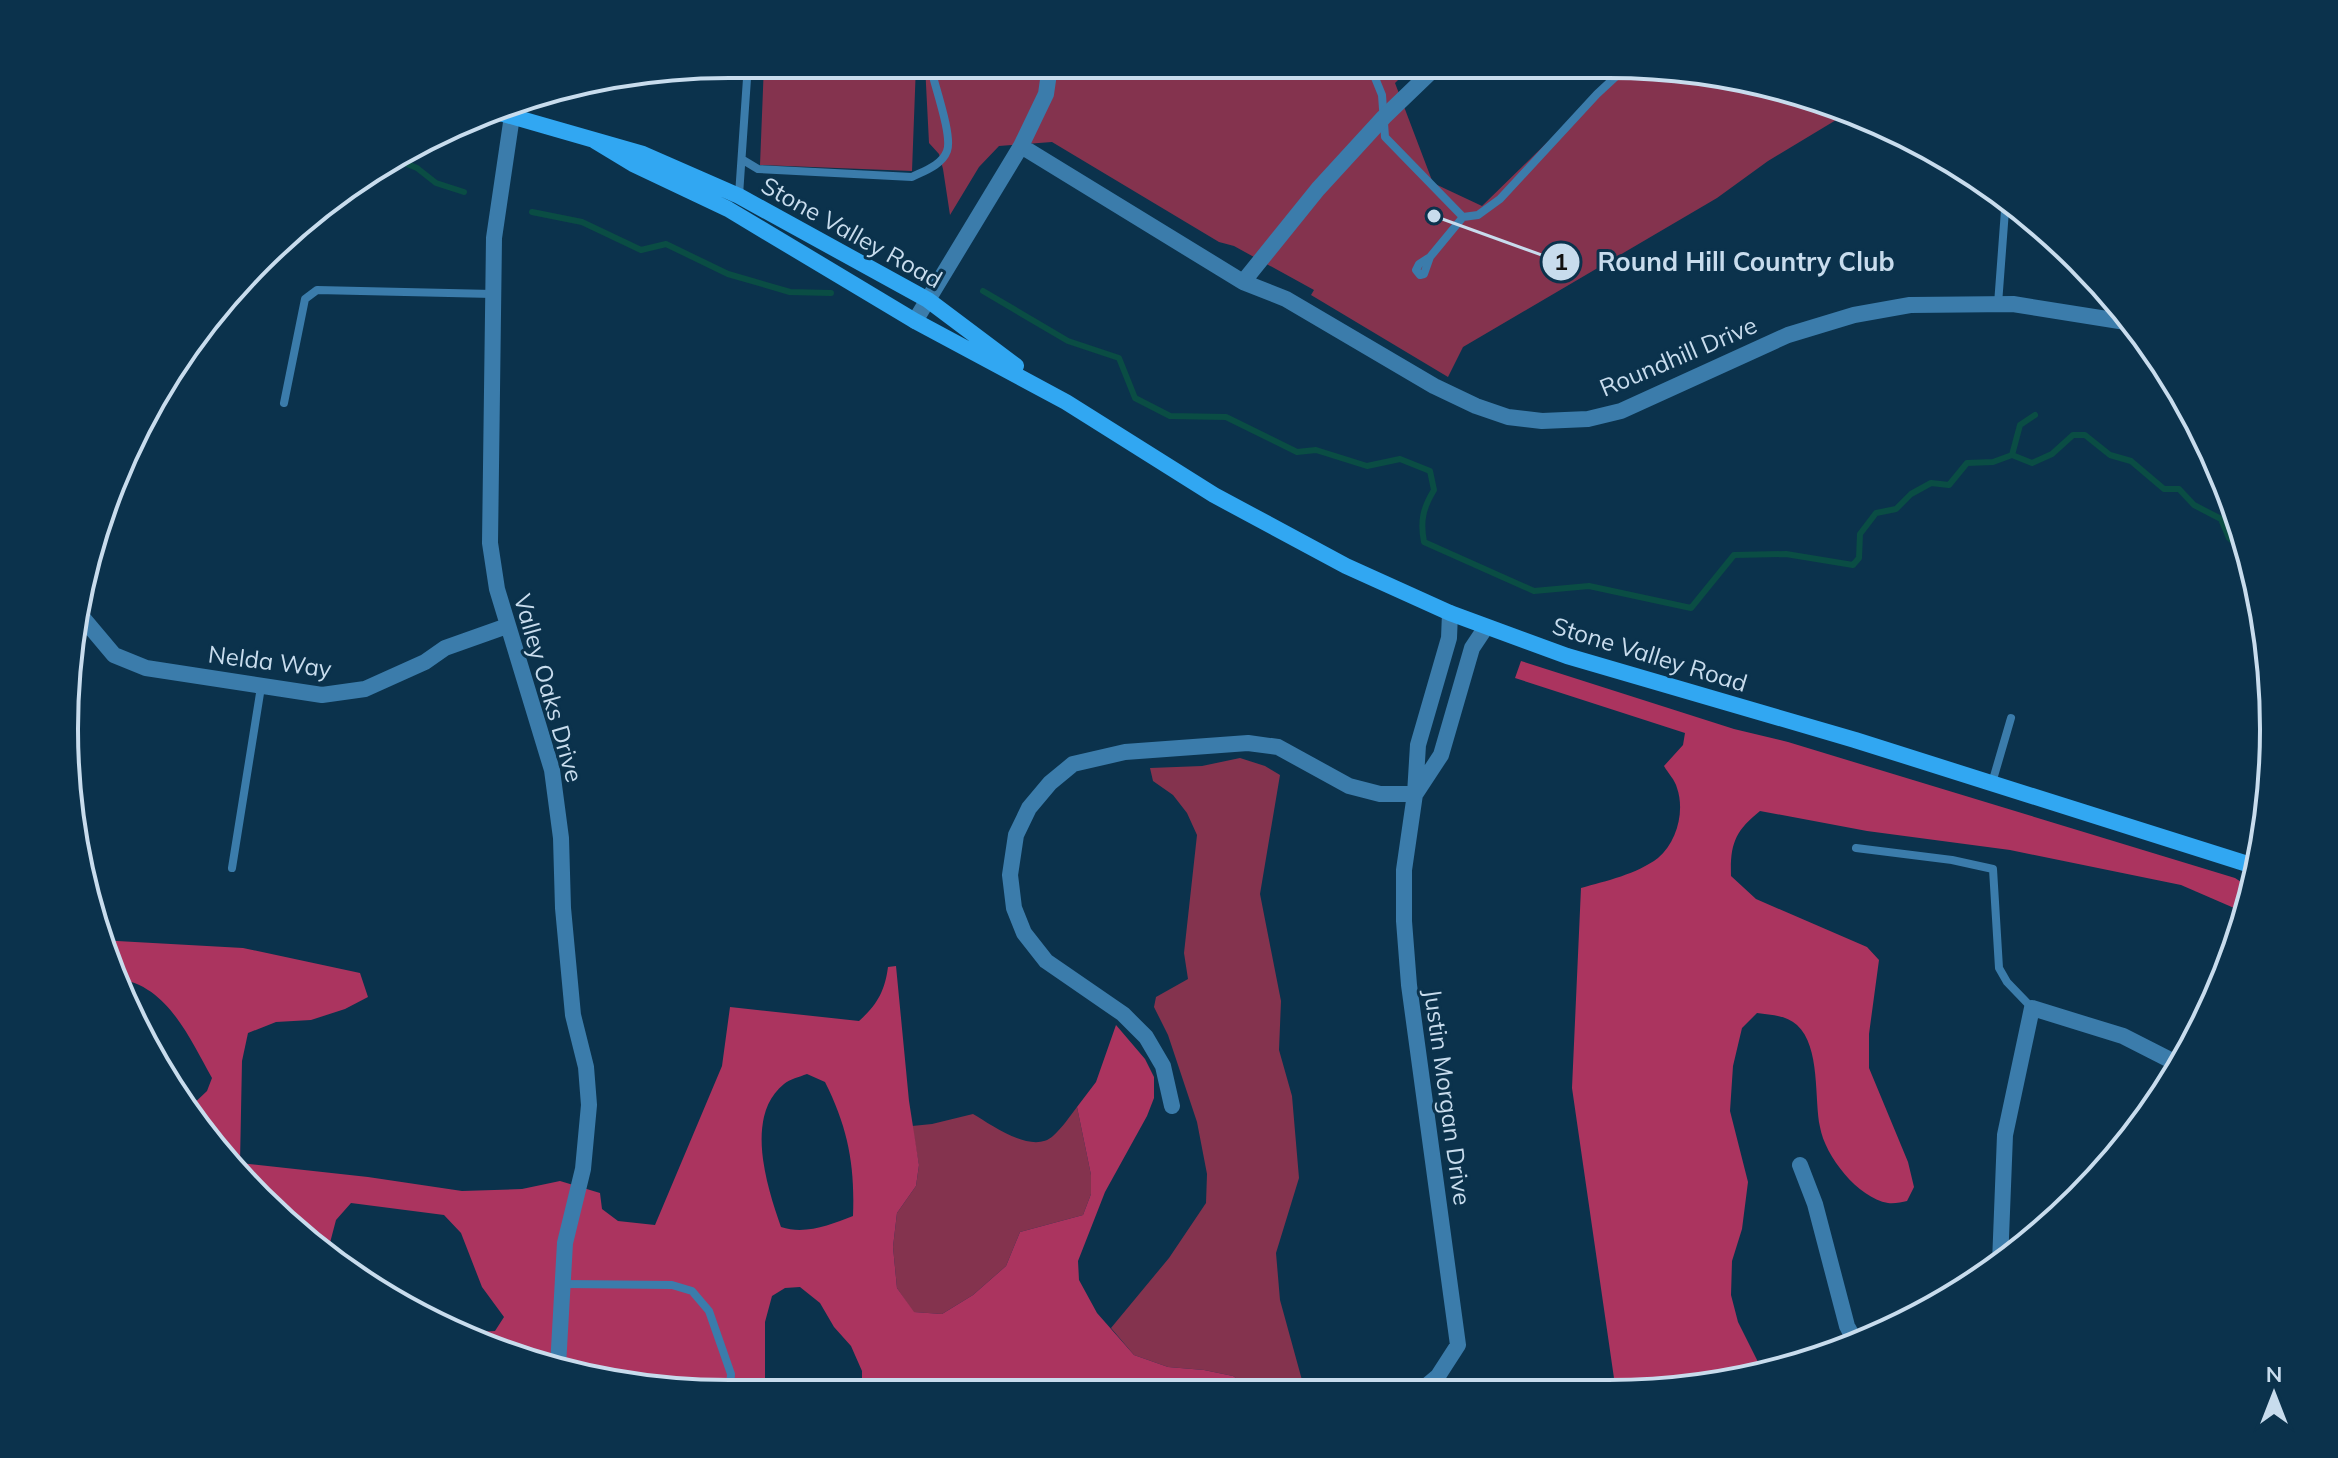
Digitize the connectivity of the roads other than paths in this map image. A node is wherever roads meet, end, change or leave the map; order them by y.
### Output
1 (747, 78) edge
2 (933, 78) edge
3 (1048, 78) edge
4 (1375, 78) edge
5 (1425, 78) edge
6 (1614, 78) edge
7 (512, 116) joint
8 (1384, 117) junction
9 (595, 141) junction
10 (1021, 146) junction
11 (743, 160) junction
12 (739, 196) junction
13 (2005, 213) edge
14 (1463, 217) junction
15 (1430, 257) dead end
16 (1243, 282) junction
17 (493, 294) junction
18 (928, 300) junction
19 (1998, 304) junction
20 (2115, 320) edge
21 (915, 321) junction
22 (1066, 402) junction
23 (284, 403) dead end
24 (1450, 613) junction
25 (87, 623) edge
26 (507, 626) junction
27 (1486, 627) junction
28 (261, 687) junction
29 (2011, 718) dead end
30 (1992, 783) junction
31 (1415, 794) junction
32 (1856, 848) dead end
33 (2245, 863) edge
34 (232, 868) dead end
35 (2032, 1008) junction
36 (2169, 1060) edge
37 (1172, 1106) dead end
38 (1800, 1165) dead end
39 (2001, 1248) edge
40 (563, 1284) junction
41 (1851, 1333) edge
42 (559, 1357) edge
43 (731, 1380) edge
44 (1433, 1380) edge

1 - 11 lane
2 - 11 lane
3 - 10 street
4 - 8 lane
5 - 8 street
6 - 14 lane
7 - 9 street, Stone Valley Road
7 - 17 street, Valley Oaks Drive
8 - 14 lane
8 - 16 street
9 - 12 street, Stone Valley Road
9 - 21 street, Stone Valley Road
10 - 16 street, Roundhill Drive
10 - 18 street
11 - 12 lane
12 - 18 street, Stone Valley Road
13 - 19 lane
14 - 15 lane
16 - 19 street, Roundhill Drive
17 - 23 lane
17 - 26 street, Valley Oaks Drive
18 - 21 street
18 - 22 street, Stone Valley Road
19 - 20 street, Roundhill Drive
21 - 22 street, Stone Valley Road
22 - 24 street, Stone Valley Road
24 - 27 street, Stone Valley Road
24 - 31 street, Justin Morgan Drive
25 - 28 street, Nelda Way
26 - 28 street, Nelda Way
26 - 40 street, Valley Oaks Drive
27 - 30 street, Stone Valley Road
27 - 31 street
28 - 34 lane
29 - 30 lane
30 - 33 street, Stone Valley Road
31 - 37 street
31 - 44 street, Justin Morgan Drive
32 - 35 lane
35 - 36 street
35 - 39 street
38 - 41 street
40 - 42 street, Valley Oaks Drive
40 - 43 lane

